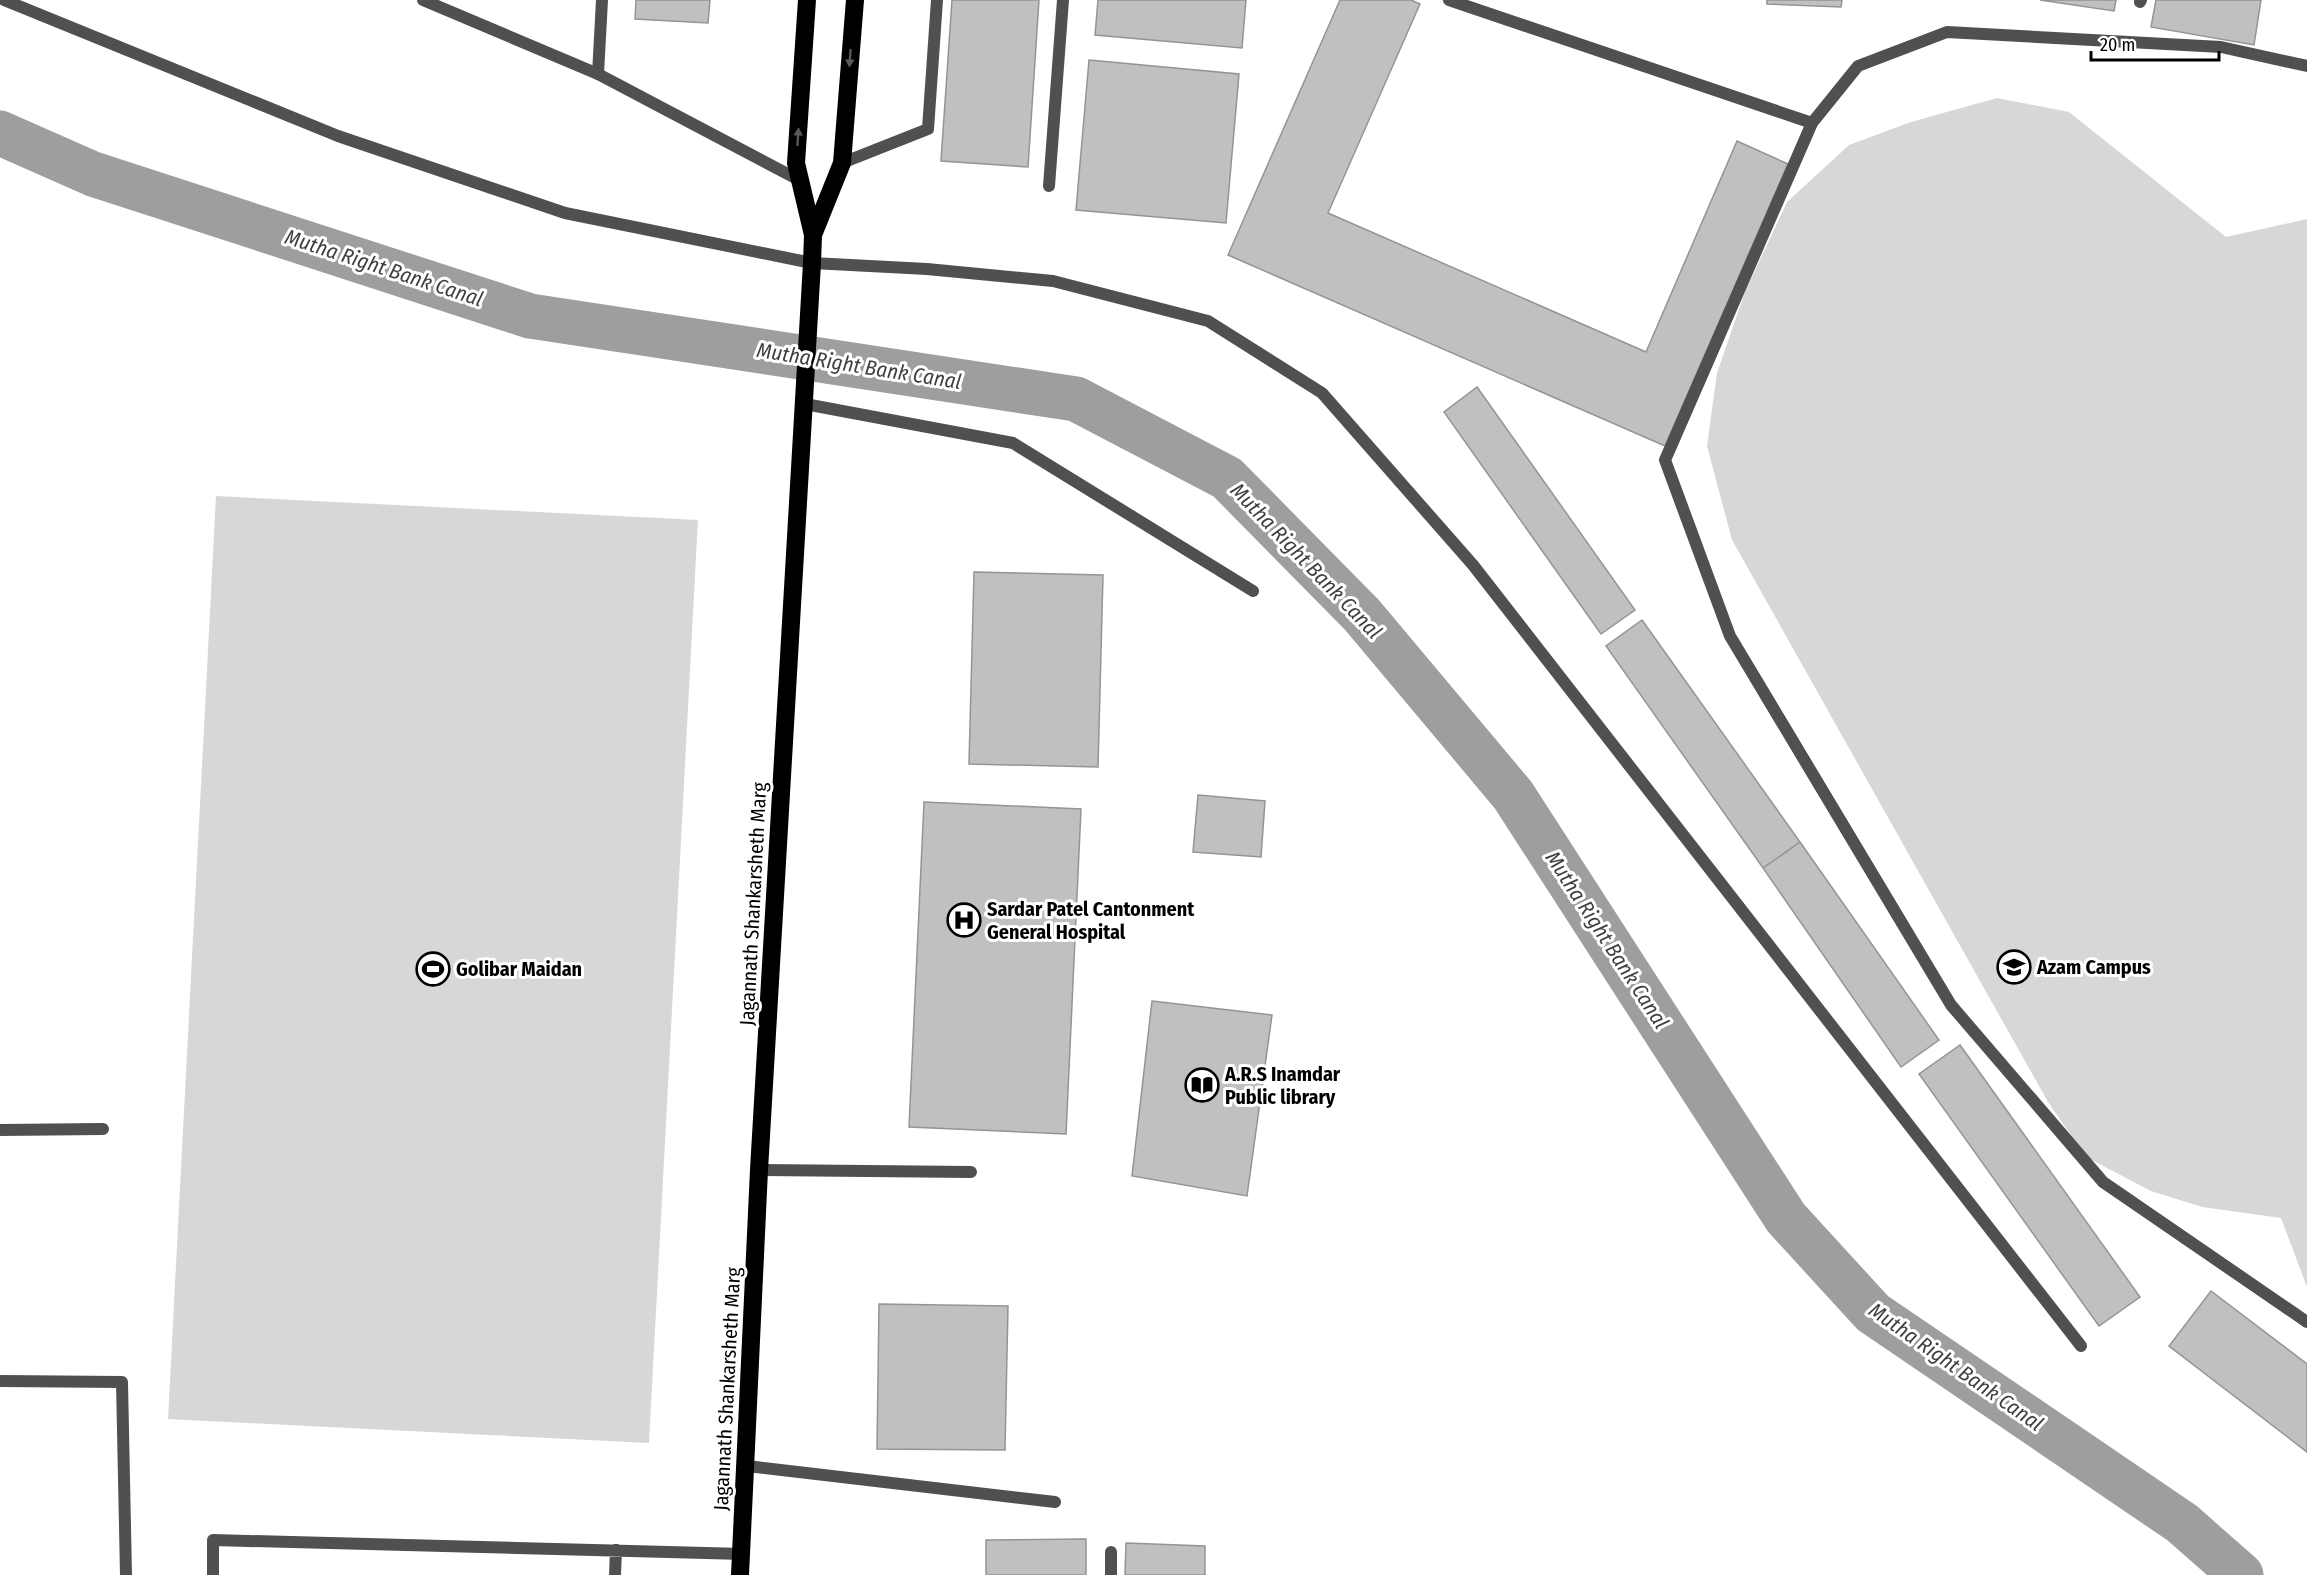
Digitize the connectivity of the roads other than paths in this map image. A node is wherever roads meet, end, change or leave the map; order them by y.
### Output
1 (4, 0) edge
2 (423, 0) edge
3 (602, 0) edge
4 (807, 0) edge
5 (855, 0) edge
6 (938, 0) edge
7 (1063, 0) edge
8 (1449, 0) edge
9 (2307, 66) edge
10 (598, 74) junction
11 (1812, 123) junction
12 (842, 163) junction
13 (801, 181) junction
14 (1048, 186) dead end
15 (813, 235) junction
16 (812, 263) junction
17 (805, 404) junction
18 (1253, 591) dead end
19 (102, 1129) dead end
20 (0, 1130) edge
21 (759, 1170) junction
22 (971, 1172) dead end
23 (2307, 1322) edge
24 (2081, 1346) dead end
25 (0, 1381) edge
26 (747, 1466) junction
27 (1055, 1502) dead end
28 (616, 1550) junction
29 (1111, 1552) dead end
30 (742, 1554) junction
31 (126, 1575) edge
32 (213, 1575) edge
33 (615, 1575) edge
34 (740, 1575) edge
35 (1111, 1575) edge

1 - 16 street
2 - 10 street
3 - 10 street
13 -> 4 highway, Jagannath Shankarsheth Marg
5 -> 12 highway, Jagannath Shankarsheth Marg
6 - 12 street
7 - 14 street
8 - 11 street
9 - 11 street
10 - 13 street
11 - 23 street
12 - 15 highway, Jagannath Shankarsheth Marg
13 - 15 highway, Jagannath Shankarsheth Marg
15 - 16 highway, Jagannath Shankarsheth Marg
16 - 17 highway, Jagannath Shankarsheth Marg
16 - 24 street
17 - 18 street
17 - 21 highway, Jagannath Shankarsheth Marg
19 - 20 street
21 - 22 street
21 - 26 highway, Jagannath Shankarsheth Marg
25 - 31 street
26 - 27 street
26 - 30 highway, Jagannath Shankarsheth Marg
28 - 30 street
28 - 32 street
28 - 33 street
29 - 35 street
30 - 34 highway, Jagannath Shankarsheth Marg

